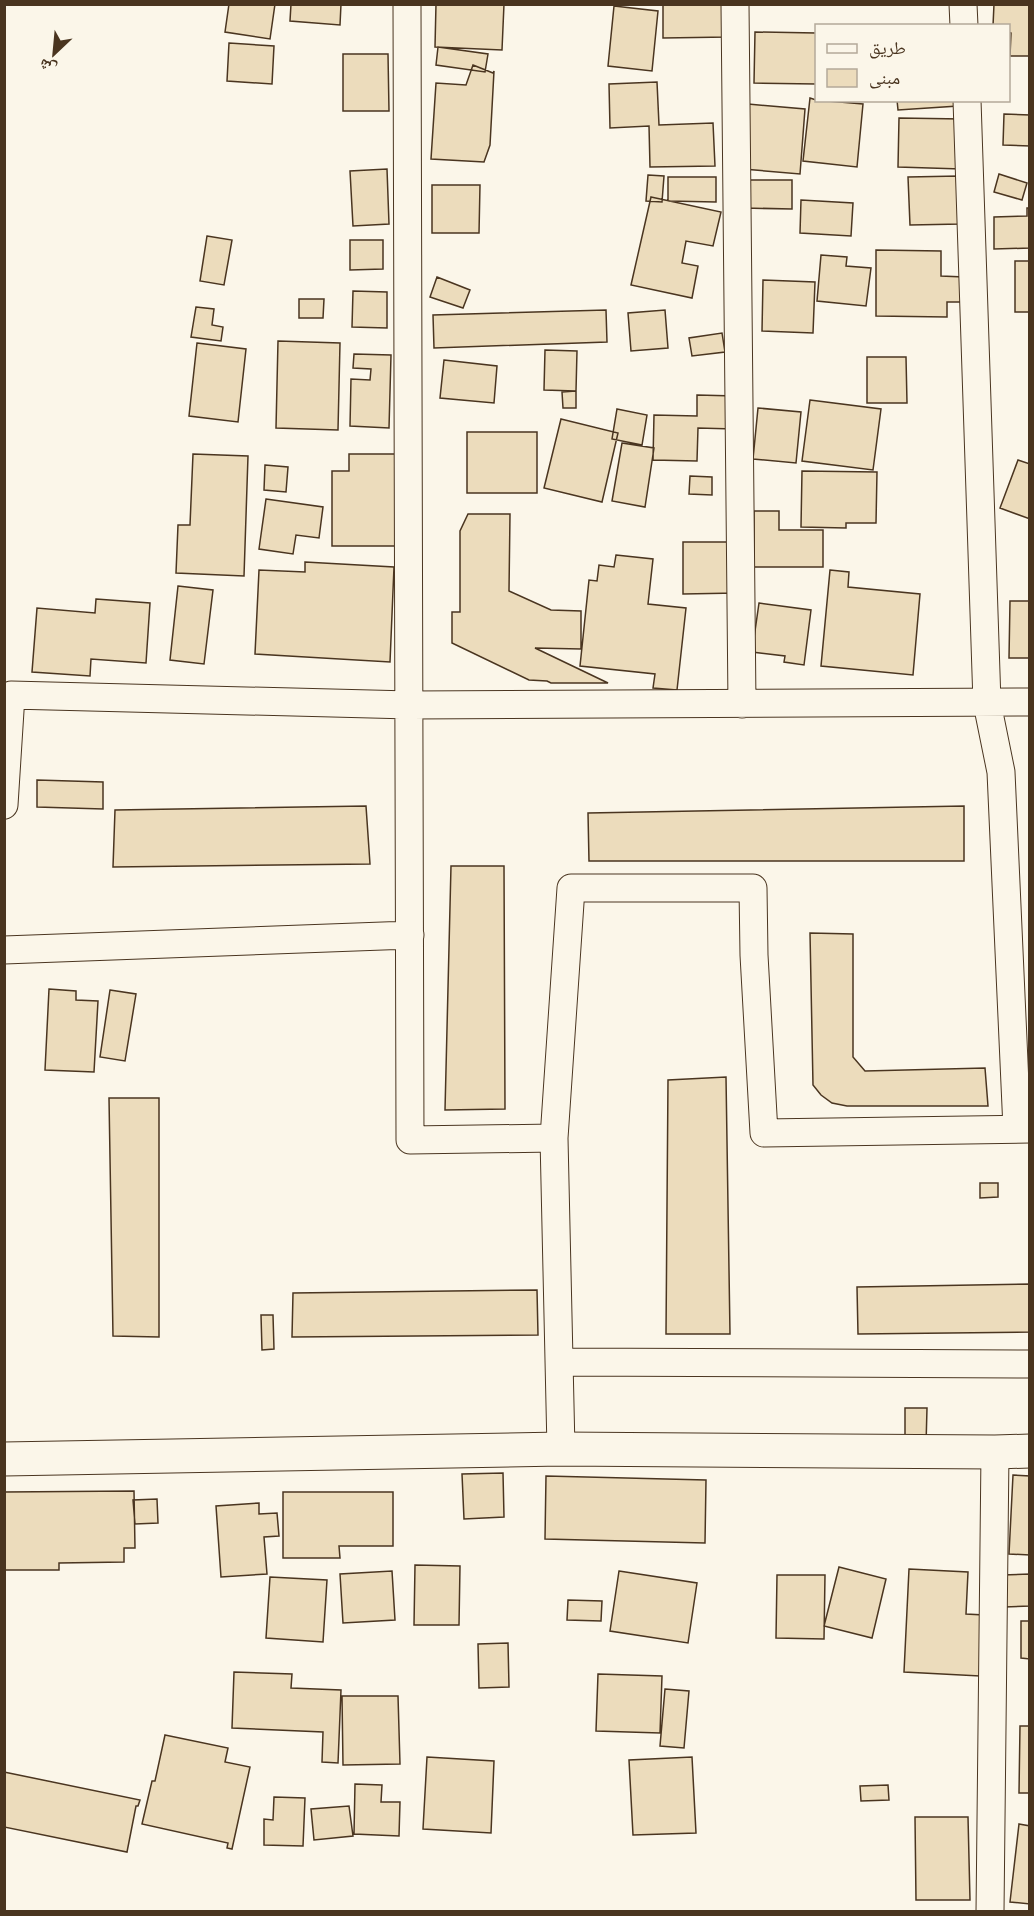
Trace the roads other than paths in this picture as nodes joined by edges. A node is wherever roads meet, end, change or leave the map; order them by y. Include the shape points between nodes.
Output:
1 (407, 4) edge
2 (735, 4) edge
3 (963, 4) edge
4 (964, 24) edge
5 (967, 102) edge
6 (987, 702) junction
7 (1029, 702) edge
8 (742, 704) junction
9 (410, 705) junction
10 (4, 805) edge
11 (410, 935) junction
12 (4, 950) edge
13 (1023, 1129) edge
14 (554, 1138) junction
15 (559, 1362) junction
16 (1029, 1364) edge
17 (561, 1449) junction
18 (1029, 1450) edge
19 (995, 1452) junction
20 (4, 1459) edge
21 (990, 1911) edge

1 - 9 street
2 - 8 street
3 - 4 street
5 - 6 street
6 - 7 street
6 - 8 street
6 - 13 street via 1001,772
8 - 9 street
9 - 10 street via 11,696
9 - 11 street
11 - 12 street
11 - 14 street via 410,1140
13 - 14 street via 764,1133 753,888 571,888
14 - 15 street
15 - 16 street
15 - 17 street
17 - 19 main road
17 - 20 main road
18 - 19 main road
19 - 21 street

